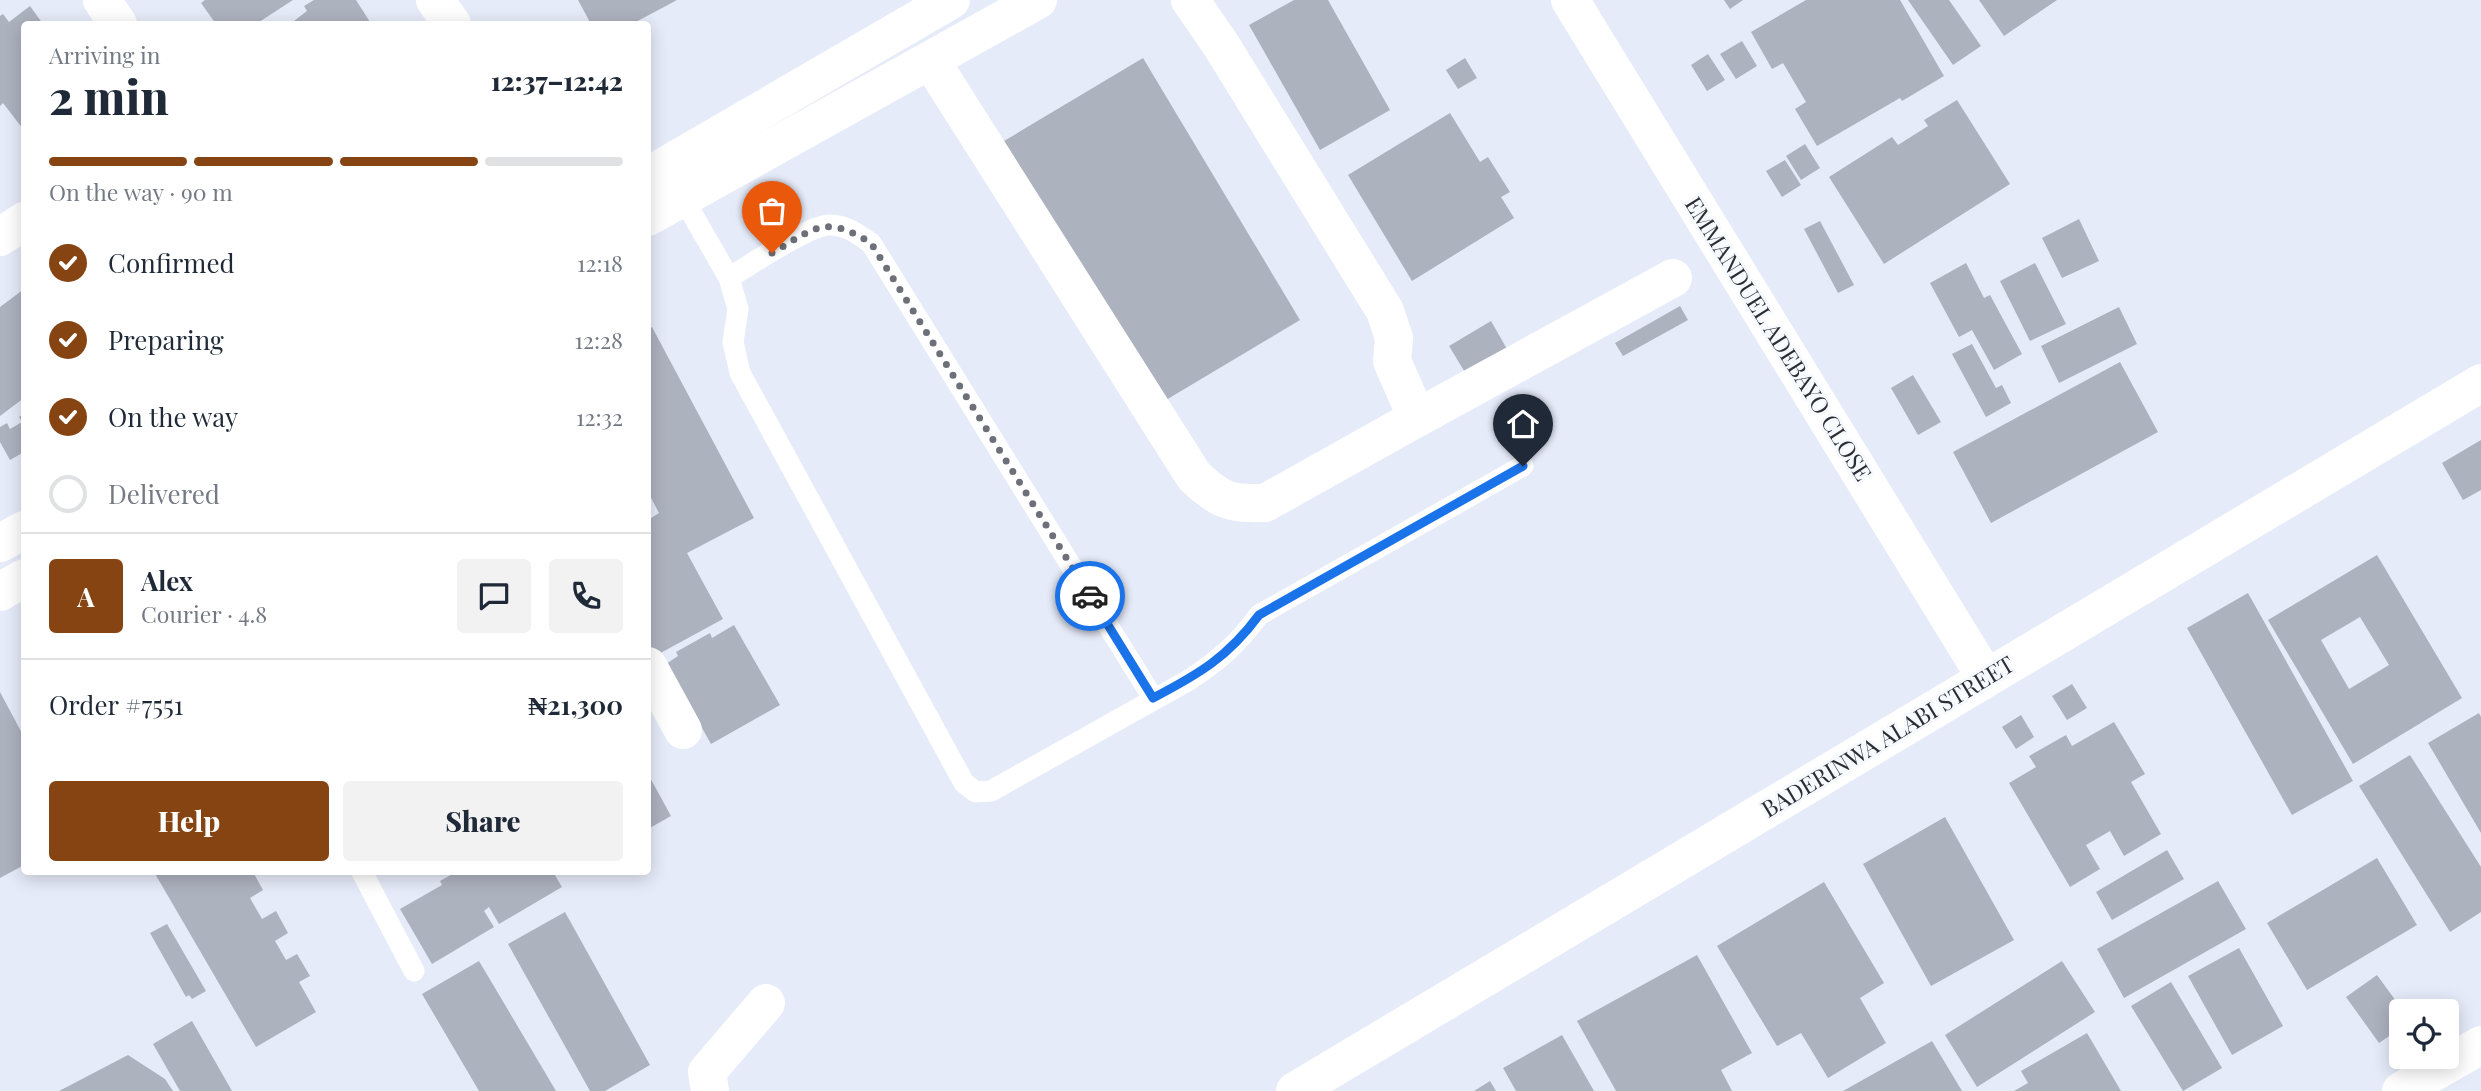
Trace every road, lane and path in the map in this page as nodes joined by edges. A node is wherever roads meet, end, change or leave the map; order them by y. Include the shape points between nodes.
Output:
1 (102, 0) edge
2 (435, 0) edge
3 (951, 0) edge
4 (1038, 0) edge
5 (1190, 0) edge
6 (1570, 0) edge
7 (116, 21) edge
8 (450, 21) edge
9 (931, 61) junction
10 (651, 174) edge
11 (683, 198) junction
12 (651, 215) edge
13 (21, 223) edge
14 (0, 237) edge
15 (729, 278) junction
16 (1673, 278) dead end
17 (2481, 383) edge
18 (1417, 418) junction
19 (1523, 466) dead end
20 (21, 532) edge
21 (0, 543) edge
22 (21, 580) edge
23 (0, 592) edge
24 (651, 671) edge
25 (1986, 678) junction
26 (1153, 698) junction
27 (683, 730) dead end
28 (364, 875) edge
29 (414, 971) dead end
30 (766, 1003) dead end
31 (2481, 1045) edge
32 (710, 1091) edge
33 (1295, 1091) edge
34 (2401, 1091) edge

1 - 7 street
2 - 8 street
3 - 10 street
4 - 9 street
5 - 18 street via 1385,311 1394,338 1392,361
6 - 25 street, EMMANDUEL ADEBAYO CLOSE
9 - 11 street
9 - 18 street via 1150,412 1194,477 1215,496 1238,504 1265,503
11 - 12 street
11 - 15 lane
13 - 14 street
15 - 26 lane via 814,228 831,225 871,243
15 - 26 lane via 738,309 733,342 740,373 964,783 976,792 991,791
16 - 18 street
17 - 25 street, BADERINWA ALABI STREET
19 - 26 lane via 1259,615 1218,661
20 - 21 street
22 - 23 street
24 - 27 street
25 - 33 street, BADERINWA ALABI STREET
28 - 29 lane
30 - 32 street via 707,1072
31 - 34 street

